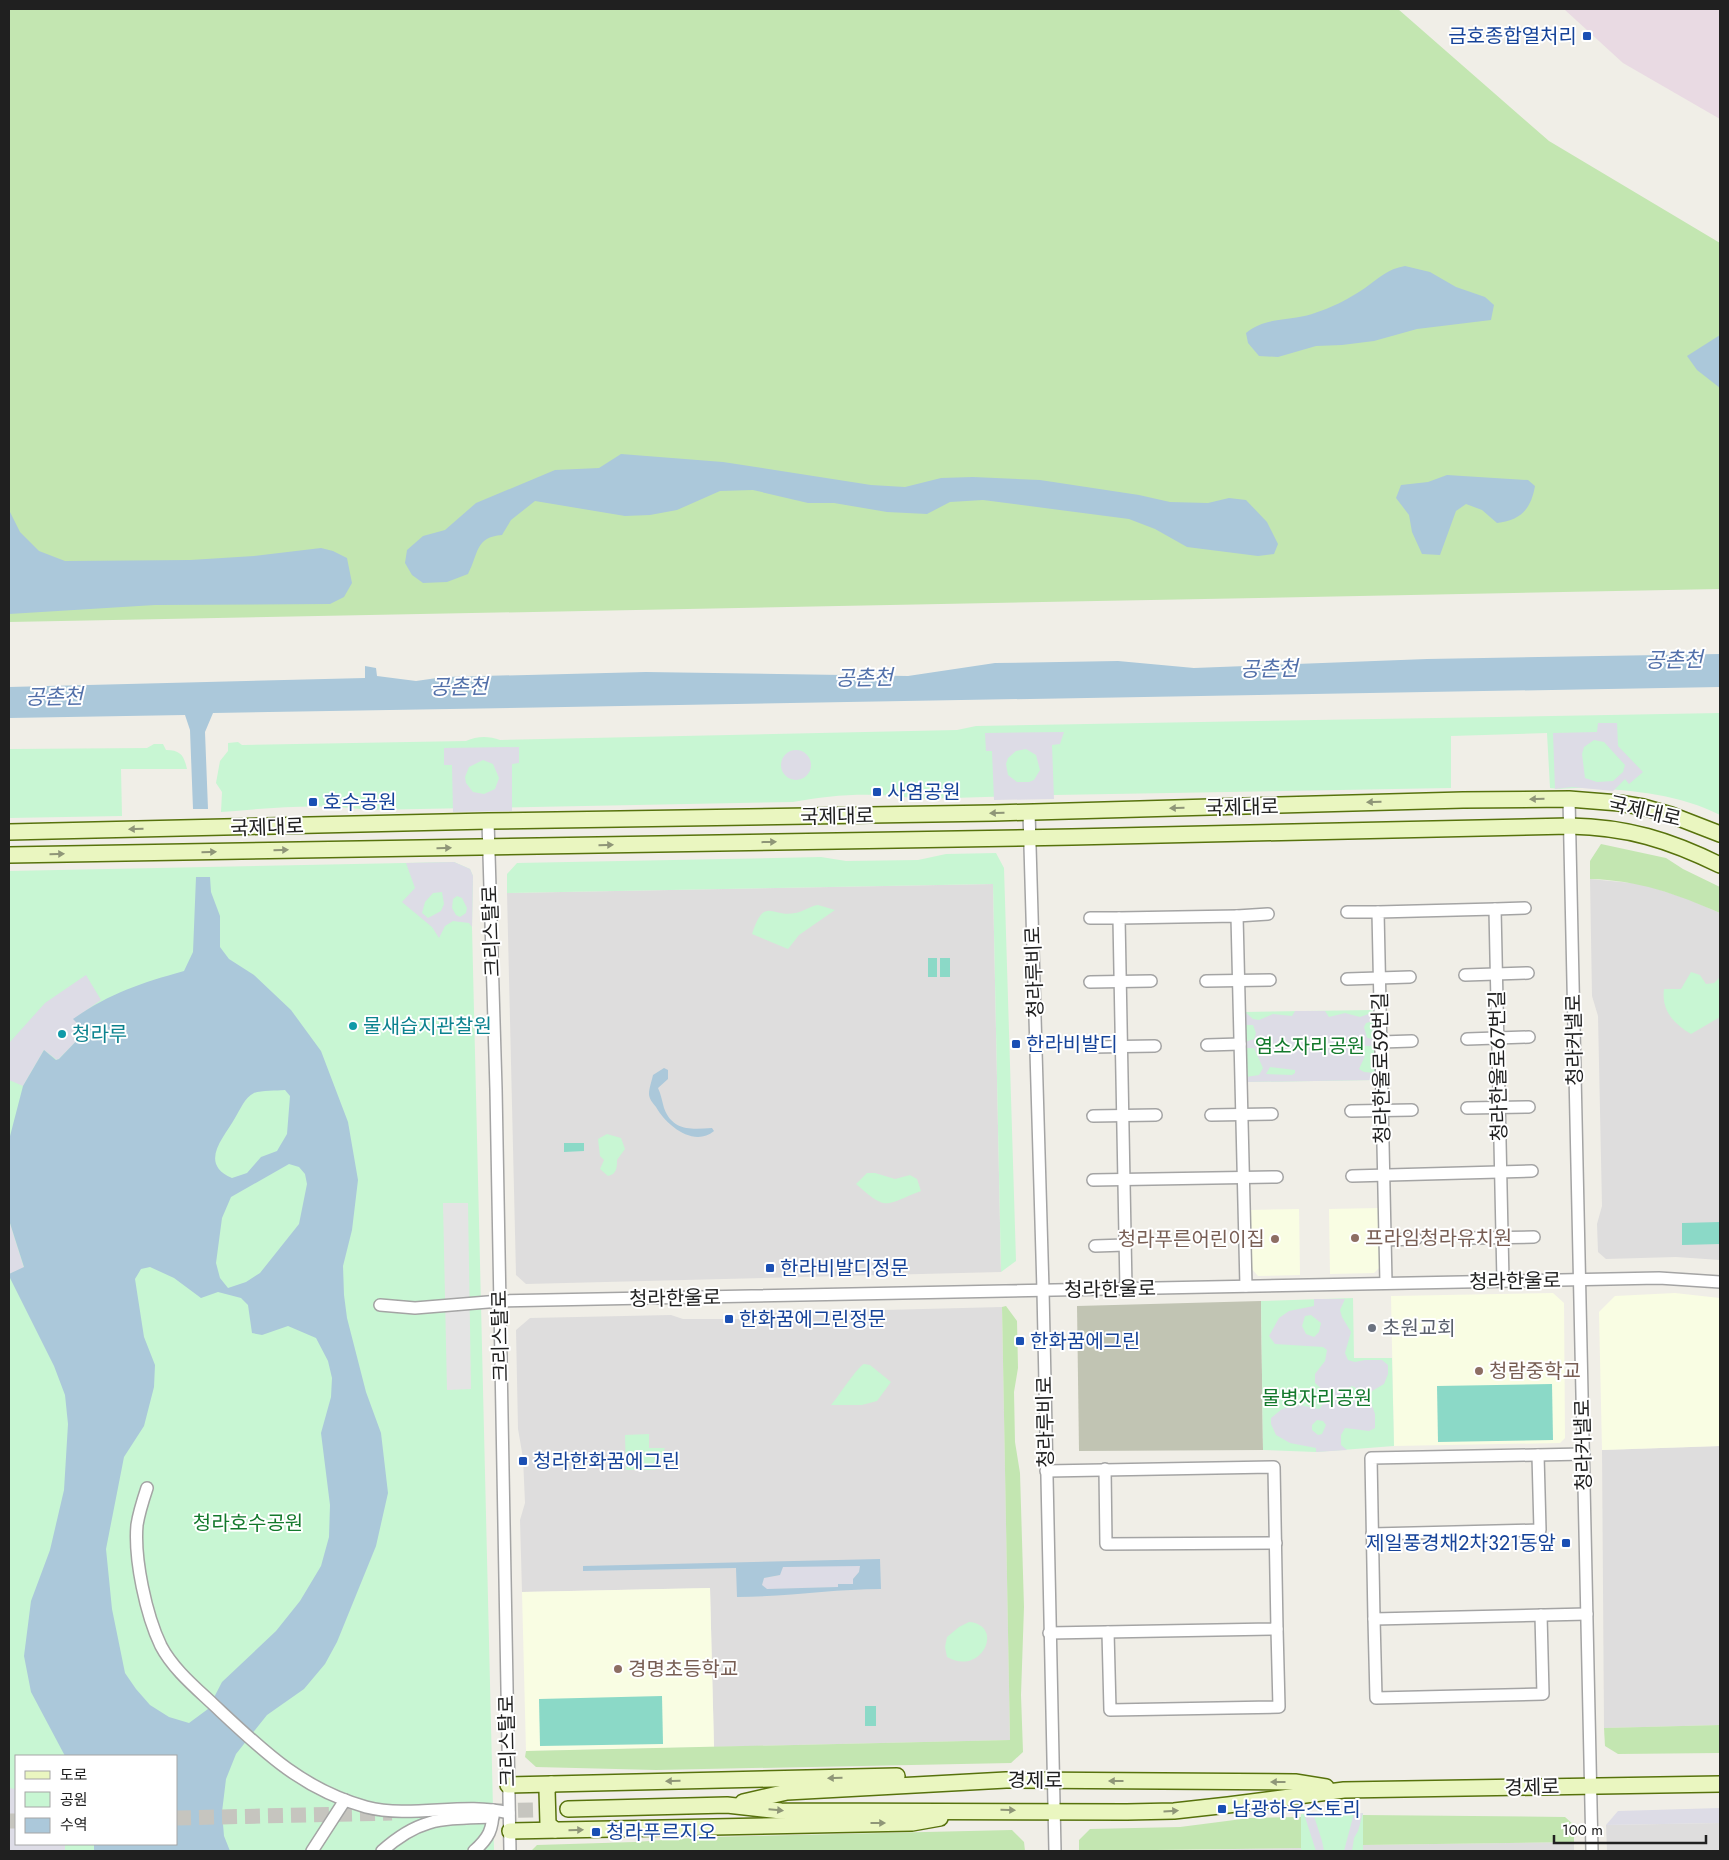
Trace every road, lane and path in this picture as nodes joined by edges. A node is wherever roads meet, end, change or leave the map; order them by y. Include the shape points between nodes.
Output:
1 (1569, 799) junction
2 (1029, 812) junction
3 (488, 821) junction
4 (1570, 826) junction
5 (9, 832) edge
6 (1720, 834) edge
7 (1030, 837) junction
8 (489, 847) junction
9 (9, 855) edge
10 (1720, 865) edge
11 (1526, 908) dead end
12 (1495, 909) junction
13 (1347, 912) dead end
14 (1378, 912) junction
15 (1268, 914) dead end
16 (1237, 916) junction
17 (1090, 918) dead end
18 (1120, 918) junction
19 (1528, 973) dead end
20 (1496, 974) junction
21 (1465, 975) dead end
22 (1410, 977) dead end
23 (1379, 978) junction
24 (1347, 979) dead end
25 (1270, 980) dead end
26 (1151, 981) dead end
27 (1206, 981) dead end
28 (1239, 981) junction
29 (1090, 982) dead end
30 (1121, 982) junction
31 (1529, 1037) dead end
32 (1498, 1038) junction
33 (1467, 1039) dead end
34 (1412, 1041) dead end
35 (1381, 1042) junction
36 (1240, 1044) junction
37 (1207, 1045) dead end
38 (1122, 1046) junction
39 (1154, 1046) dead end
40 (1091, 1047) dead end
41 (1499, 1107) junction
42 (1529, 1107) dead end
43 (1468, 1108) dead end
44 (1412, 1110) dead end
45 (1351, 1111) dead end
46 (1382, 1111) junction
47 (1242, 1114) junction
48 (1272, 1114) dead end
49 (1156, 1115) dead end
50 (1211, 1115) dead end
51 (1093, 1116) dead end
52 (1123, 1116) junction
53 (1532, 1171) dead end
54 (1501, 1172) junction
55 (1384, 1175) junction
56 (1352, 1176) dead end
57 (1243, 1177) junction
58 (1277, 1177) dead end
59 (1093, 1180) dead end
60 (1124, 1180) junction
61 (1502, 1237) junction
62 (1534, 1237) dead end
63 (1471, 1238) dead end
64 (1416, 1239) dead end
65 (1385, 1240) junction
66 (1126, 1245) junction
67 (1095, 1246) dead end
68 (1578, 1280) junction
69 (1503, 1281) junction
70 (1720, 1282) edge
71 (1386, 1283) junction
72 (1246, 1286) junction
73 (1126, 1289) junction
74 (1042, 1290) junction
75 (500, 1301) junction
76 (380, 1304) dead end
77 (1584, 1454) junction
78 (1538, 1455) junction
79 (1105, 1469) junction
80 (1046, 1471) junction
81 (147, 1488) dead end
82 (1372, 1534) junction
83 (1276, 1543) junction
84 (1587, 1614) junction
85 (1541, 1615) junction
86 (1374, 1619) junction
87 (1277, 1629) junction
88 (1108, 1632) junction
89 (1049, 1633) junction
90 (1006, 1780) junction
91 (1052, 1780) junction
92 (508, 1784) junction
93 (552, 1784) junction
94 (1720, 1784) edge
95 (1591, 1786) junction
96 (1344, 1790) junction
97 (345, 1800) junction
98 (727, 1805) junction
99 (568, 1810) tunnel mouth
100 (981, 1810) junction
101 (1054, 1811) junction
102 (493, 1813) junction
103 (509, 1813) junction
104 (556, 1830) junction
105 (510, 1832) junction
106 (312, 1851) edge
107 (382, 1851) edge
108 (474, 1851) edge
109 (510, 1851) edge
110 (1054, 1851) edge
111 (1592, 1851) edge

1 -> 2 main road, 국제대로
1 - 4 street, 청라커낼로
1 - 6 main road, 국제대로 via 1643,807
2 -> 3 main road, 국제대로
2 - 7 street, 청라루비로
3 -> 5 main road, 국제대로
3 - 8 street, 크리스탈로
4 - 7 main road, 국제대로
4 - 10 main road, 국제대로 via 1611,828 1650,836 1686,848
4 - 68 street, 청라커낼로
8 -> 7 main road, 국제대로
7 - 74 street, 청라루비로
9 -> 8 main road, 국제대로
8 - 75 street, 크리스탈로
11 - 12 street
12 - 14 street
12 - 20 street, 청라한울로67번길
13 - 14 street
14 - 23 street, 청라한울로59번길
15 - 16 street
16 - 18 street
16 - 28 street
17 - 18 street
18 - 30 street
19 - 20 street
20 - 21 street
20 - 32 street, 청라한울로67번길
22 - 23 street
23 - 24 street
23 - 35 street, 청라한울로59번길
25 - 28 street
26 - 30 street
27 - 28 street
28 - 36 street
29 - 30 street
30 - 38 street
31 - 32 street
32 - 33 street
32 - 41 street, 청라한울로67번길
34 - 35 street
35 - 46 street, 청라한울로59번길
36 - 37 street
36 - 47 street
38 - 39 street
38 - 40 street
38 - 52 street
41 - 42 street
41 - 43 street
41 - 54 street, 청라한울로67번길
44 - 46 street
45 - 46 street
46 - 55 street, 청라한울로59번길
47 - 48 street
47 - 50 street
47 - 57 street
49 - 52 street
51 - 52 street
52 - 60 street
53 - 54 street
54 - 55 street
54 - 61 street, 청라한울로67번길
55 - 56 street
55 - 65 street, 청라한울로59번길
57 - 58 street
57 - 60 street
57 - 72 street
59 - 60 street
60 - 66 street
61 - 62 street
61 - 63 street
61 - 69 street, 청라한울로67번길
64 - 65 street
65 - 71 street, 청라한울로59번길
66 - 67 street
66 - 73 street
68 - 69 street, 청라한울로
68 - 70 street, 청라한울로 via 1659,1278
68 - 77 street, 청라커낼로
69 - 71 street, 청라한울로
71 - 72 street, 청라한울로
72 - 73 street, 청라한울로
73 - 74 street, 청라한울로
74 - 75 street, 청라한울로
74 - 80 street, 청라루비로
75 - 76 street, 청라한울로 via 415,1308
75 - 92 street, 크리스탈로
77 - 78 street
77 - 84 street, 청라커낼로
78 - 82 street via 1371,1458
78 - 82 street via 1540,1530
79 - 80 street
79 - 83 street via 1106,1544
79 - 83 street via 1274,1467
80 - 89 street, 청라루비로
81 - 97 street via 137,1525 138,1551 151,1619 161,1646 204,1696 274,1761 315,1787
82 - 86 street
83 - 87 street
84 - 85 street
84 - 95 street, 청라커낼로
85 - 86 street
85 - 86 street via 1543,1694 1376,1698
87 - 88 street
87 - 88 street via 1279,1707 1120,1710 1110,1710
88 - 89 street
89 - 91 street, 청라루비로
90 - 91 main road, 경제로
90 -> 93 main road via 956,1775
90 - 98 main road, 경제로 via 787,1792
96 -> 91 main road, 경제로 via 1295,1782
91 - 101 street, 청라루비로
92 - 93 main road
92 - 103 street, 크리스탈로
93 - 104 main road via 547,1790 548,1824
94 - 95 main road, 경제로
95 - 96 main road, 경제로
95 - 111 street, 청라커낼로
101 -> 96 main road, 경제로 via 1174,1811
97 - 102 street via 369,1808
97 - 106 street
98 - 99 main road, 경제로
98 -> 100 main road, 경제로 via 781,1810
100 -> 101 main road, 경제로
104 -> 100 main road via 912,1823
101 - 110 street, 청라루비로
102 - 103 street
102 - 107 street via 431,1821 401,1836
102 - 108 street via 493,1826 487,1839
103 - 105 street, 크리스탈로
104 - 105 main road
105 - 109 street, 크리스탈로

